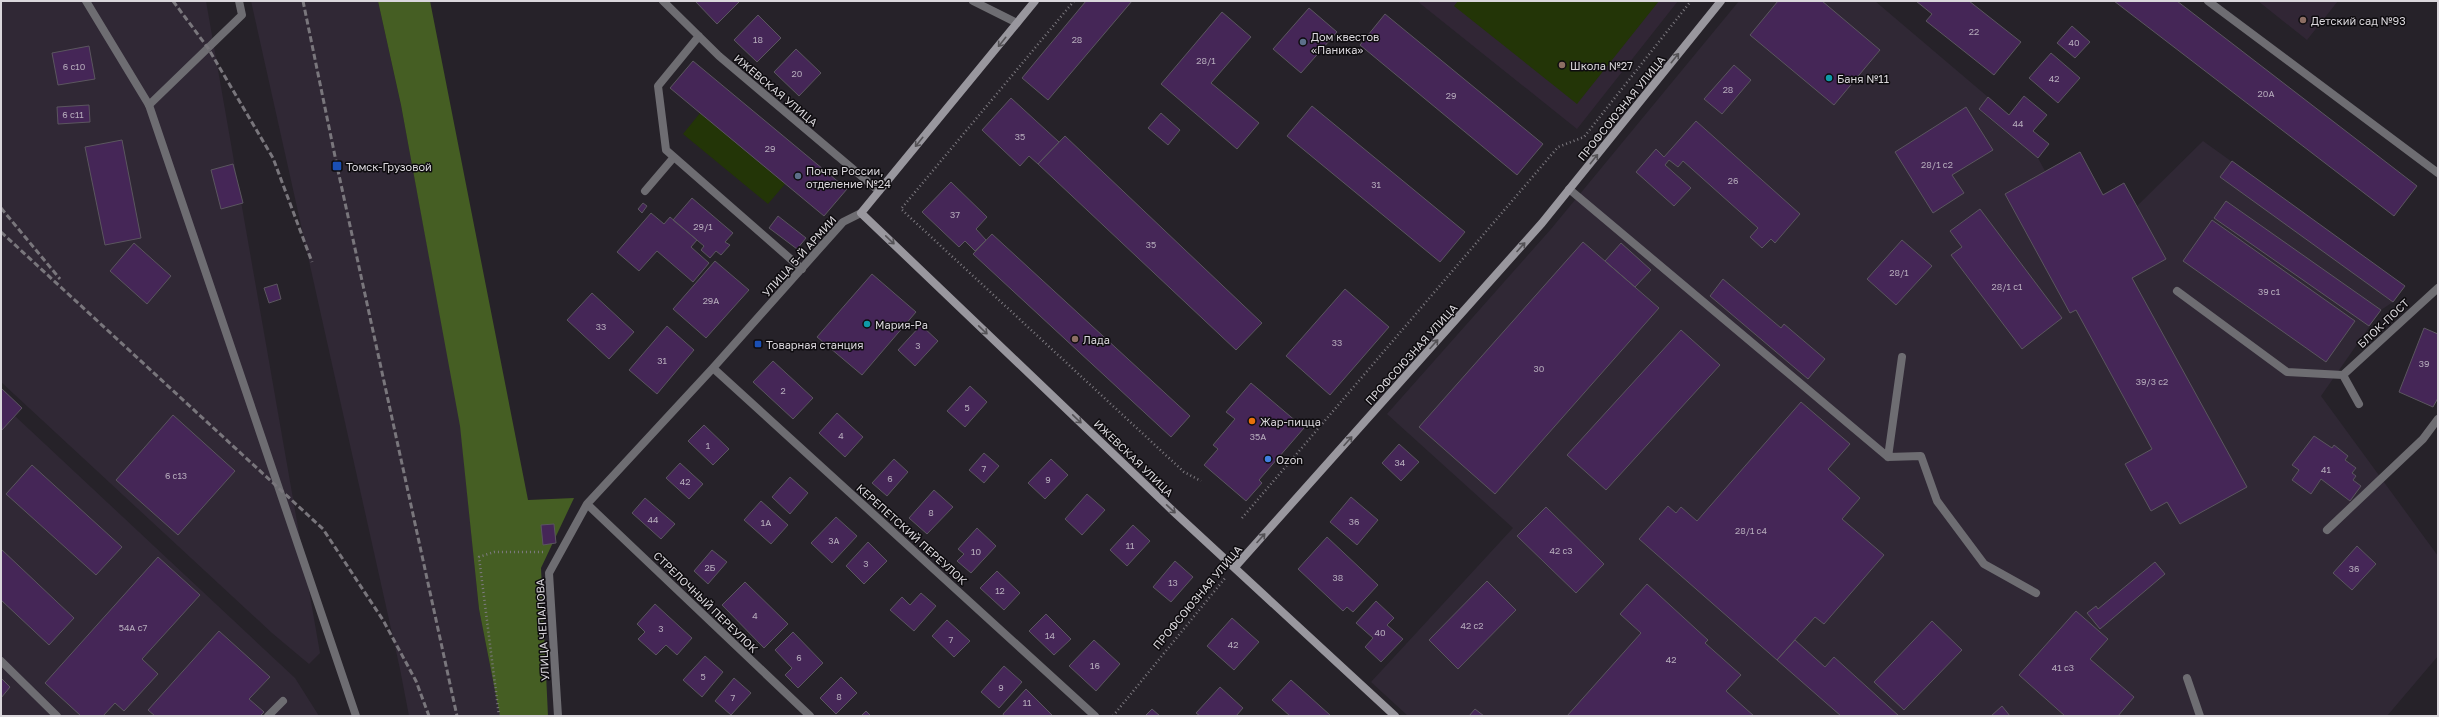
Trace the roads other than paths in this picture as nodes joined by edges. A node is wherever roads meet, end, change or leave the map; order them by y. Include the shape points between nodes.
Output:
1 (86, 1) edge
2 (239, 1) edge
3 (663, 1) edge
4 (973, 1) edge
5 (1035, 1) edge
6 (1721, 1) edge
7 (2208, 1) edge
8 (1018, 23) junction
9 (699, 36) junction
10 (149, 105) junction
11 (674, 157) junction
12 (2438, 174) edge
13 (1569, 189) junction
14 (646, 191) dead end
15 (879, 191) junction
16 (861, 213) junction
17 (802, 269) junction
18 (2438, 288) edge
19 (2177, 291) dead end
20 (1902, 357) dead end
21 (713, 368) junction
22 (2343, 375) junction
23 (2359, 404) dead end
24 (2438, 419) edge
25 (1888, 457) junction
26 (587, 504) junction
27 (2327, 530) dead end
28 (1235, 567) junction
29 (2036, 593) dead end
30 (1, 661) edge
31 (2187, 678) dead end
32 (283, 701) dead end
33 (57, 716) edge
34 (268, 716) edge
35 (356, 716) edge
36 (558, 716) edge
37 (810, 716) edge
38 (1095, 716) edge
39 (1394, 716) edge
40 (2200, 716) edge

1 - 10 street
2 - 10 street via 242,15
3 - 9 street, ИЖЕВСКАЯ УЛИЦА
4 - 8 street
5 - 8 main road, УЛИЦА 5-Й АРМИИ
13 -> 6 main road, ПРОФСОЮЗНАЯ УЛИЦА
7 - 12 street
8 -> 15 main road, УЛИЦА 5-Й АРМИИ
9 - 11 street via 658,86 666,150
9 - 15 street, ИЖЕВСКАЯ УЛИЦА via 719,56
10 - 35 street
11 - 14 street
11 - 17 street
13 - 25 street
28 -> 13 main road, ПРОФСОЮЗНАЯ УЛИЦА via 1542,223
15 - 16 main road, УЛИЦА 5-Й АРМИИ
16 - 17 street, УЛИЦА 5-Й АРМИИ via 844,222
16 -> 28 main road, ИЖЕВСКАЯ УЛИЦА
17 - 21 street, УЛИЦА 5-Й АРМИИ
18 - 22 street, БЛОК-ПОСТ
19 - 22 street via 2287,372
20 - 25 street
21 - 26 street, УЛИЦА 5-Й АРМИИ
21 - 38 street, КЕРЕПЕТСКИЙ ПЕРЕУЛОК
22 - 23 street
24 - 27 street via 2423,439
25 - 29 street via 1921,456 1937,501 1984,564
26 - 36 street, УЛИЦА ЧЕПАЛОВА via 549,573
26 - 37 street, СТРЕЛОЧНЫЙ ПЕРЕУЛОК
28 - 39 main road, ИЖЕВСКАЯ УЛИЦА
30 - 33 street
31 - 40 street
32 - 34 street

